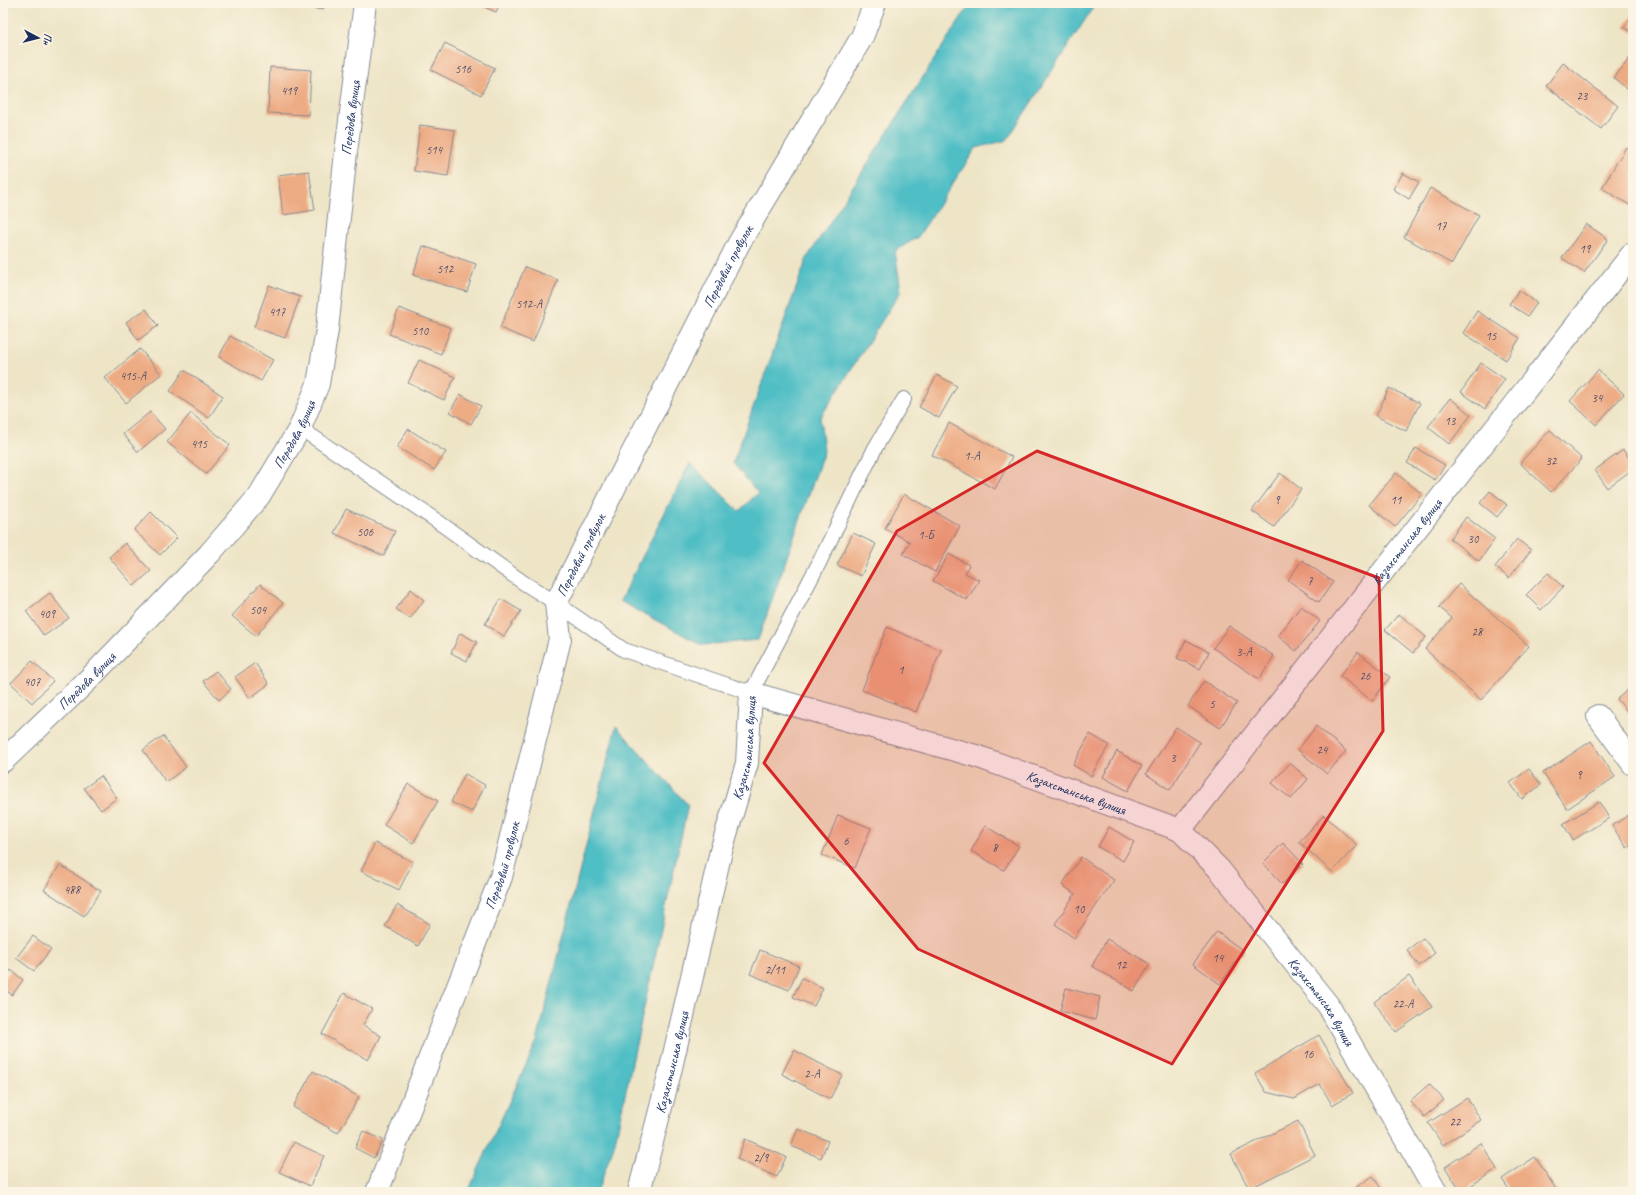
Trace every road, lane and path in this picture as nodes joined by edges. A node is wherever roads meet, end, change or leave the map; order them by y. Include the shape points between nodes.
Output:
1 (365, 3) edge
2 (876, 3) edge
3 (1633, 253) edge
4 (904, 399) dead end
5 (300, 428) junction
6 (556, 603) junction
7 (751, 693) junction
8 (1598, 716) dead end
9 (3, 761) edge
10 (1633, 764) edge
11 (1180, 830) junction
12 (377, 1192) edge
13 (639, 1192) edge
14 (1436, 1192) edge

1 - 5 street, Передова вулиця via 327,330 318,384
2 - 6 street, Передовий провулок via 862,36 739,243
3 - 11 street, Казахстанська вулиця
4 - 7 lane via 875,448
5 - 6 lane
5 - 9 street, Передова вулиця via 259,496 210,553 89,679
6 - 7 lane via 624,650
6 - 12 street, Передовий провулок via 560,639 501,877
7 - 11 street, Казахстанська вулиця via 976,756
7 - 13 street, Казахстанська вулиця via 747,763 721,851 670,1072
8 - 10 street
11 - 14 street, Казахстанська вулиця via 1219,870 1328,1005

